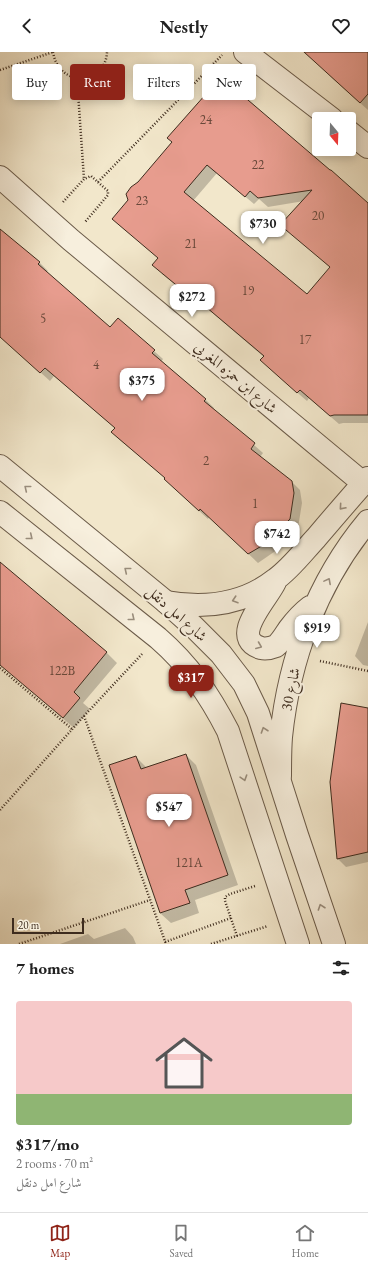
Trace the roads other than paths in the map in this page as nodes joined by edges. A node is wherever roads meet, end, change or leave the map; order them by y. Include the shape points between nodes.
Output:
1 (245, 52) edge
2 (323, 112) edge
3 (356, 138) edge
4 (368, 147) edge
5 (0, 177) edge
6 (0, 466) edge
7 (366, 481) edge
8 (0, 512) edge
9 (368, 521) edge
10 (276, 579) junction
11 (166, 602) junction
12 (316, 604) junction
13 (280, 780) junction
14 (298, 944) edge
15 (334, 944) edge

1 - 2 street
3 - 4 street
5 - 7 street, شارع ابن حمزه المغربي via 71,240
11 -> 6 street, شارع امل دنقل
7 -> 10 street via 292,565
8 -> 14 street, شارع امل دنقل via 157,638 196,678 222,720 236,755
12 -> 9 street, شارع 30 via 343,554
10 -> 11 street via 247,596 215,605
10 -> 12 street via 250,621 248,635 256,646 263,649 277,645 297,619
13 -> 11 street, شارع امل دنقل via 258,713 244,684 221,654
12 - 13 street, شارع 30 via 297,656 286,703 281,738
15 -> 13 street, شارع امل دنقل

